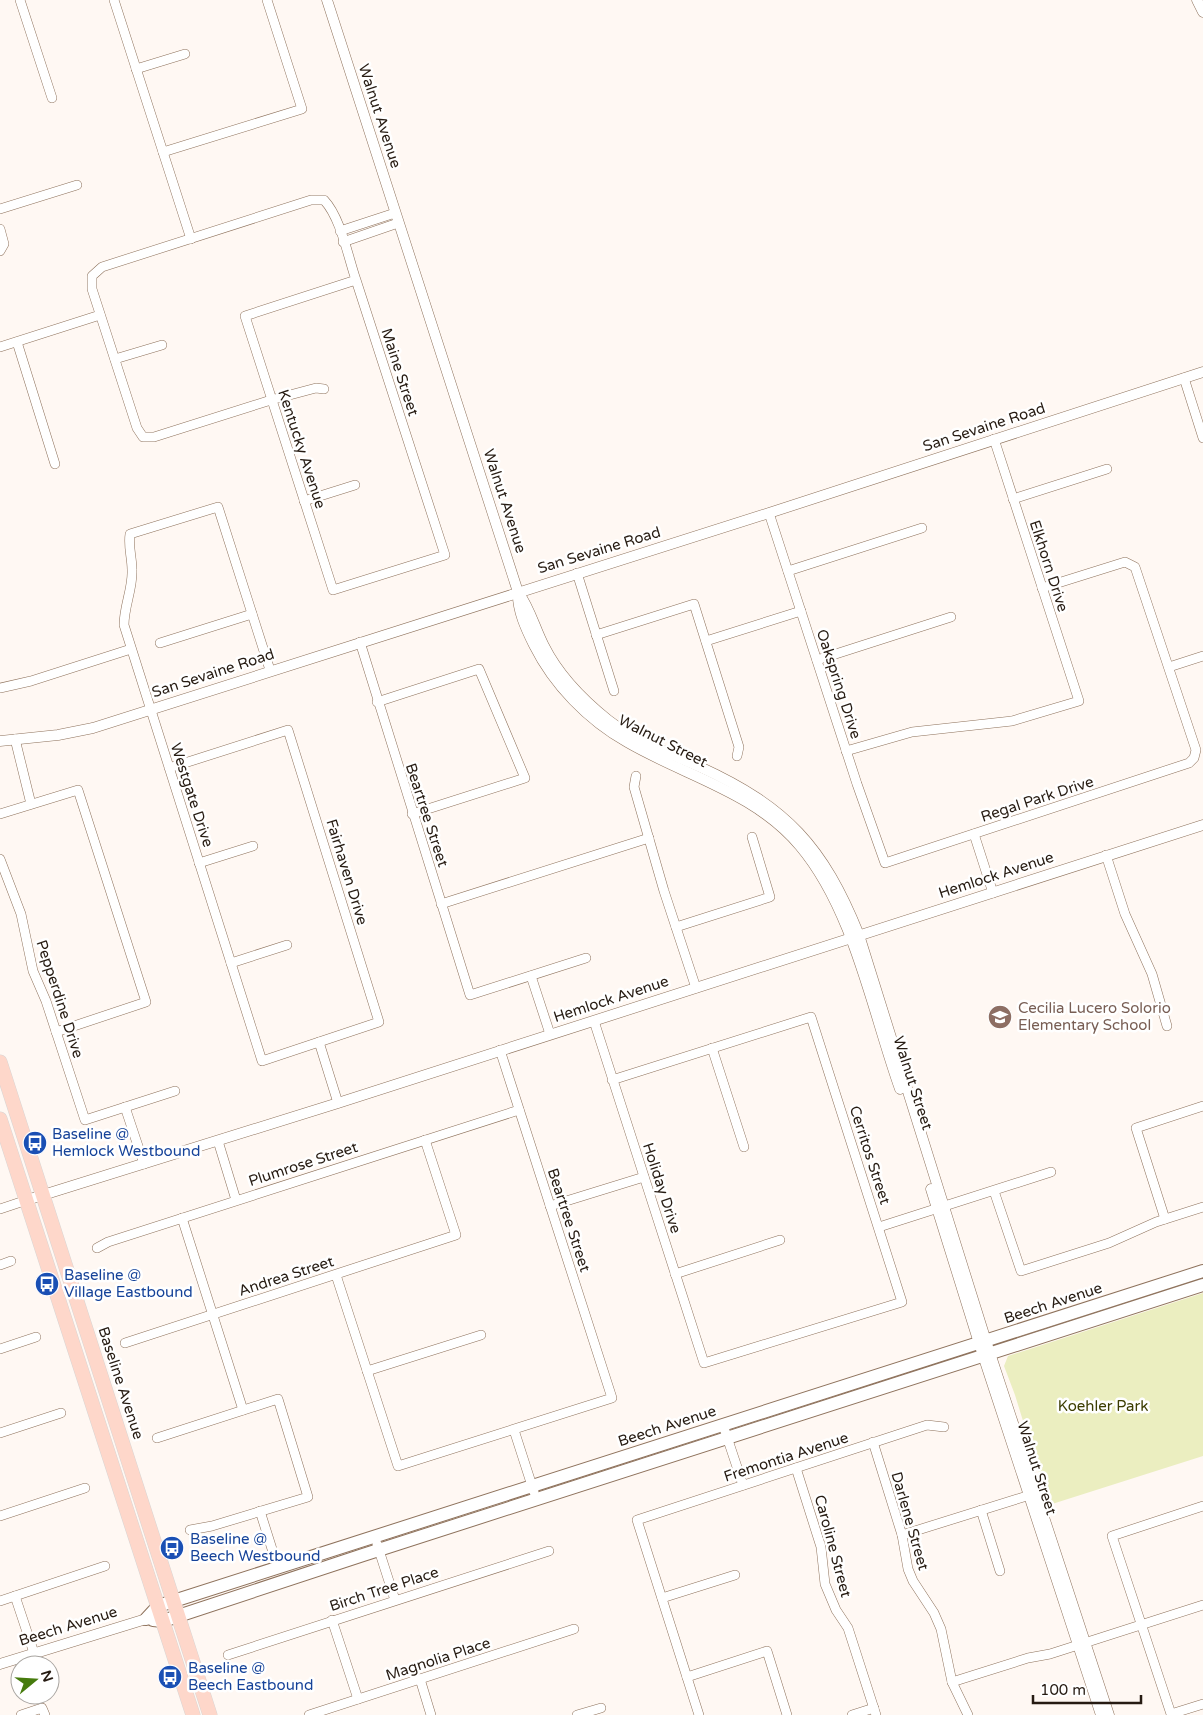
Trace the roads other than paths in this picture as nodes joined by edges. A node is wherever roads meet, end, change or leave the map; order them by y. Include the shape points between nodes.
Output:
1 (20, 0) edge
2 (114, 0) edge
3 (267, 0) edge
4 (326, 0) edge
5 (1197, 0) edge
6 (1203, 12) edge
7 (185, 54) dead end
8 (136, 69) junction
9 (52, 98) dead end
10 (163, 152) junction
11 (77, 185) dead end
12 (0, 209) edge
13 (395, 213) junction
14 (398, 223) junction
15 (0, 229) edge
16 (340, 231) junction
17 (191, 239) junction
18 (343, 242) junction
19 (2, 249) edge
20 (356, 280) junction
21 (100, 315) junction
22 (17, 342) junction
23 (162, 345) dead end
24 (0, 347) edge
25 (115, 359) junction
26 (1203, 372) edge
27 (1184, 378) junction
28 (324, 389) dead end
29 (271, 400) junction
30 (1203, 438) edge
31 (994, 439) junction
32 (56, 464) dead end
33 (1107, 469) dead end
34 (355, 485) dead end
35 (1013, 499) junction
36 (304, 501) junction
37 (770, 513) junction
38 (922, 528) dead end
39 (788, 571) junction
40 (577, 573) junction
41 (1042, 588) junction
42 (334, 590) joint
43 (518, 592) junction
44 (801, 611) junction
45 (252, 614) junction
46 (951, 617) dead end
47 (596, 634) junction
48 (706, 641) junction
49 (360, 642) junction
50 (160, 643) dead end
51 (131, 649) junction
52 (1203, 656) edge
53 (817, 660) junction
54 (1170, 667) junction
55 (270, 670) junction
56 (0, 688) edge
57 (614, 691) dead end
58 (377, 702) junction
59 (151, 709) junction
60 (15, 739) junction
61 (0, 741) edge
62 (846, 751) junction
63 (737, 756) dead end
64 (169, 768) junction
65 (636, 776) dead end
66 (31, 804) junction
67 (0, 814) edge
68 (412, 814) junction
69 (1203, 825) edge
70 (974, 834) junction
71 (752, 837) dead end
72 (649, 838) junction
73 (253, 846) dead end
74 (1106, 855) junction
75 (0, 859) edge
76 (199, 863) junction
77 (885, 864) joint
78 (993, 893) junction
79 (441, 904) junction
80 (676, 927) junction
81 (854, 937) junction
82 (287, 945) dead end
83 (586, 958) dead end
84 (231, 963) junction
85 (531, 976) junction
86 (696, 988) junction
87 (594, 1020) junction
88 (1166, 1026) dead end
89 (56, 1032) junction
90 (550, 1034) junction
91 (319, 1042) junction
92 (712, 1048) junction
93 (500, 1050) junction
94 (0, 1062) edge
95 (612, 1080) junction
96 (175, 1091) dead end
97 (338, 1103) junction
98 (1203, 1106) edge
99 (125, 1107) junction
100 (519, 1110) junction
101 (0, 1119) edge
102 (425, 1140) junction
103 (218, 1141) junction
104 (744, 1148) dead end
105 (144, 1164) junction
106 (1051, 1172) dead end
107 (644, 1177) junction
108 (994, 1190) junction
109 (43, 1195) junction
110 (27, 1200) junction
111 (236, 1200) junction
112 (550, 1206) junction
113 (1203, 1207) edge
114 (941, 1208) junction
115 (0, 1209) edge
116 (182, 1218) junction
117 (1166, 1219) junction
118 (879, 1227) junction
119 (780, 1240) dead end
120 (97, 1248) dead end
121 (11, 1261) dead end
122 (0, 1264) edge
123 (1203, 1271) edge
124 (336, 1274) junction
125 (675, 1274) junction
126 (1203, 1285) edge
127 (212, 1315) junction
128 (481, 1335) dead end
129 (36, 1337) dead end
130 (125, 1343) dead end
131 (984, 1348) junction
132 (0, 1349) edge
133 (704, 1363) joint
134 (368, 1371) junction
135 (243, 1410) junction
136 (61, 1413) dead end
137 (723, 1425) junction
138 (944, 1427) dead end
139 (514, 1430) junction
140 (0, 1433) edge
141 (727, 1437) junction
142 (158, 1438) dead end
143 (873, 1442) junction
144 (796, 1468) junction
145 (743, 1485) junction
146 (85, 1488) dead end
147 (534, 1493) junction
148 (1030, 1495) junction
149 (1203, 1506) edge
150 (981, 1510) junction
151 (260, 1511) junction
152 (0, 1516) edge
153 (190, 1530) dead end
154 (902, 1535) junction
155 (375, 1537) junction
156 (379, 1550) junction
157 (549, 1551) dead end
158 (106, 1566) dead end
159 (278, 1568) junction
160 (1000, 1570) dead end
161 (735, 1575) dead end
162 (15, 1596) junction
163 (662, 1598) junction
164 (395, 1600) junction
165 (0, 1601) edge
166 (174, 1602) junction
167 (1203, 1605) edge
168 (158, 1606) junction
169 (178, 1615) junction
170 (146, 1619) junction
171 (332, 1620) junction
172 (163, 1621) junction
173 (1141, 1625) junction
174 (574, 1629) dead end
175 (1082, 1644) junction
176 (34, 1653) junction
177 (228, 1655) dead end
178 (0, 1664) edge
179 (687, 1677) junction
180 (420, 1679) junction
181 (952, 1682) junction
182 (358, 1699) junction
183 (1203, 1704) edge
184 (601, 1708) dead end
185 (44, 1711) edge
186 (875, 1712) edge
187 (1171, 1714) edge
188 (21, 1715) edge
189 (193, 1715) edge
190 (210, 1715) edge
191 (309, 1715) edge
192 (432, 1715) edge
193 (577, 1715) edge
194 (699, 1715) edge
195 (787, 1715) edge
196 (852, 1715) edge
197 (968, 1715) edge
198 (1101, 1715) edge
199 (1109, 1715) edge

1 - 9 street
2 - 8 street
3 - 10 street via 302,108
4 - 13 street, Walnut Avenue
5 - 6 street
7 - 8 street
8 - 10 street
10 - 17 street
11 - 12 street
13 - 14 street, Walnut Avenue
13 - 16 street
14 - 18 street
14 - 43 street, Walnut Avenue
15 - 19 street
16 - 17 street, Maine Street via 331,207 324,200 311,200
16 - 18 street, Maine Street
17 - 21 street via 102,267 92,276 92,289
18 - 20 street, Maine Street
20 - 29 street, Kentucky Avenue via 244,316
20 - 42 street, Maine Street via 445,555
21 - 22 street
21 - 25 street
22 - 24 street
22 - 32 street
23 - 25 street
25 - 29 street via 137,428 143,437 154,437
26 - 27 street, San Sevaine Road
27 - 30 street
27 - 31 street, San Sevaine Road
28 - 29 street via 316,388
29 - 36 street, Kentucky Avenue
31 - 35 street, Elkhorn Drive
31 - 37 street, San Sevaine Road
33 - 35 street
34 - 36 street
35 - 41 street, Elkhorn Drive
36 - 42 street, Kentucky Avenue
37 - 39 street, Oakspring Drive
37 - 40 street, San Sevaine Road
38 - 39 street
39 - 44 street, Oakspring Drive
40 - 43 street, San Sevaine Road
40 - 47 street
41 - 54 street via 1124,562 1131,564 1138,570
41 - 62 street, Elkhorn Drive via 1079,701 1012,721 912,732
43 - 49 street, San Sevaine Road
43 - 81 street, Walnut Avenue via 557,668 598,712 632,735 750,792 804,837 827,868 846,904
44 - 48 street
44 - 53 street, Oakspring Drive
45 - 50 street
45 - 51 street, Westgate Drive via 218,507 130,534 128,544 133,572 124,625
45 - 55 street
46 - 53 street
47 - 48 street via 694,604
47 - 57 street
48 - 63 street via 739,747
49 - 55 street, San Sevaine Road
49 - 58 street, Beartree Street
51 - 56 street
51 - 59 street, Westgate Drive
52 - 54 street
53 - 62 street, Oakspring Drive
54 - 70 street, Regal Park Drive via 1196,750 1189,763
55 - 59 street, San Sevaine Road
58 - 68 street, Beartree Street
58 - 68 street via 479,669 525,778
59 - 60 street, San Sevaine Road via 92,728
59 - 64 street, Westgate Drive
60 - 61 street, San Sevaine Road
60 - 66 street
62 - 77 street, Oakspring Drive
64 - 76 street, Westgate Drive
64 - 91 street, Fairhaven Drive via 288,730 379,1022
65 - 72 street via 634,787
66 - 67 street
66 - 89 street via 78,790 146,1002
68 - 79 street, Beartree Street
69 - 74 street, Hemlock Avenue
70 - 77 street, Regal Park Drive
70 - 78 street
71 - 80 street via 770,897
72 - 79 street
72 - 80 street
73 - 76 street
74 - 78 street, Hemlock Avenue
74 - 88 street via 1126,914 1152,974
75 - 89 street, Pepperdine Drive via 21,914 33,971
76 - 84 street, Westgate Drive
78 - 81 street, Hemlock Avenue
79 - 85 street, Beartree Street via 470,995
80 - 86 street
81 - 86 street, Hemlock Avenue
81 - 114 street, Walnut Street
82 - 84 street
83 - 85 street
84 - 91 street, Westgate Drive via 262,1061
85 - 90 street
86 - 87 street, Hemlock Avenue
87 - 90 street, Hemlock Avenue
87 - 95 street, Holiday Drive
89 - 99 street, Pepperdine Drive via 85,1120
90 - 93 street, Hemlock Avenue
91 - 97 street
92 - 95 street
92 - 104 street
92 - 118 street, Cerritos Street via 811,1017
93 - 97 street, Hemlock Avenue
93 - 100 street, Beartree Street
94 - 109 main road, Baseline Avenue
95 - 107 street, Holiday Drive
96 - 99 street
97 - 103 street, Hemlock Avenue
98 - 117 street via 1136,1128
99 - 105 street
100 - 102 street, Plumrose Street
100 - 112 street, Beartree Street
101 - 110 main road
102 - 111 street, Plumrose Street
102 - 124 street, Andrea Street via 456,1235
103 - 105 street, Hemlock Avenue
103 - 111 street
105 - 109 street, Hemlock Avenue
106 - 108 street
107 - 112 street
107 - 125 street, Holiday Drive
108 - 114 street
108 - 117 street via 1021,1271 1109,1243
109 - 110 street, Hemlock Avenue
109 - 166 main road, Baseline Avenue
110 - 115 street
110 - 168 main road
111 - 116 street, Plumrose Street
112 - 139 street, Beartree Street via 612,1398
113 - 117 street
114 - 118 street
114 - 131 street, Walnut Street
116 - 120 street, Plumrose Street
116 - 127 street
118 - 133 street, Cerritos Street via 902,1302
119 - 125 street
121 - 122 street
123 - 131 main road, Beech Avenue
124 - 127 street, Andrea Street
124 - 134 street
125 - 133 street, Holiday Drive
126 - 131 main road, Beech Avenue
127 - 130 street, Andrea Street
127 - 135 street
128 - 134 street
129 - 132 street
131 - 137 main road, Beech Avenue
131 - 141 main road, Beech Avenue
131 - 148 street, Walnut Street
131 - 175 street, Walnut Street
134 - 139 street via 398,1466
135 - 142 street
135 - 151 street via 278,1399 308,1497
136 - 140 street
137 - 141 street
137 - 147 main road, Beech Avenue
138 - 143 street, Fremontia Avenue via 926,1425
139 - 147 street
141 - 145 street
141 - 147 main road, Beech Avenue
143 - 144 street, Fremontia Avenue
143 - 154 street, Darlene Street
144 - 145 street, Fremontia Avenue
144 - 186 street, Caroline Street via 821,1547 825,1584 848,1628
145 - 163 street, Fremontia Avenue via 637,1520
146 - 152 street
147 - 155 main road, Beech Avenue
147 - 156 main road, Beech Avenue
148 - 150 street
148 - 175 street, Walnut Street
149 - 173 street via 1112,1536
150 - 154 street
150 - 160 street
151 - 153 street
151 - 159 street
154 - 181 street, Darlene Street via 904,1557 913,1581 934,1613 940,1629
155 - 156 street
155 - 159 main road, Beech Avenue
156 - 164 street
156 - 169 main road, Beech Avenue
157 - 164 street, Birch Tree Place
158 - 162 street
159 - 166 main road, Beech Avenue
161 - 163 street
162 - 165 street
162 - 176 street
163 - 179 street
164 - 171 street, Birch Tree Place
166 - 168 main road, Beech Avenue
166 - 169 main road, Baseline Avenue
167 - 173 street
168 - 170 main road
168 - 172 main road
169 - 172 main road, Beech Avenue
169 - 190 main road, Baseline Avenue
170 - 172 main road, Beech Avenue
170 - 176 street, Beech Avenue
171 - 177 street, Birch Tree Place
171 - 182 street
172 - 189 main road
173 - 175 street
173 - 187 street
174 - 180 street, Magnolia Place
175 - 181 street
175 - 198 street, Walnut Street
175 - 199 street, Walnut Street
176 - 178 street, Beech Avenue
179 - 194 street
179 - 195 street via 767,1651
180 - 182 street, Magnolia Place
180 - 192 street
181 - 197 street, Darlene Street
182 - 191 street, Magnolia Place
183 - 187 street
184 - 193 street
185 - 188 street
186 - 196 street

